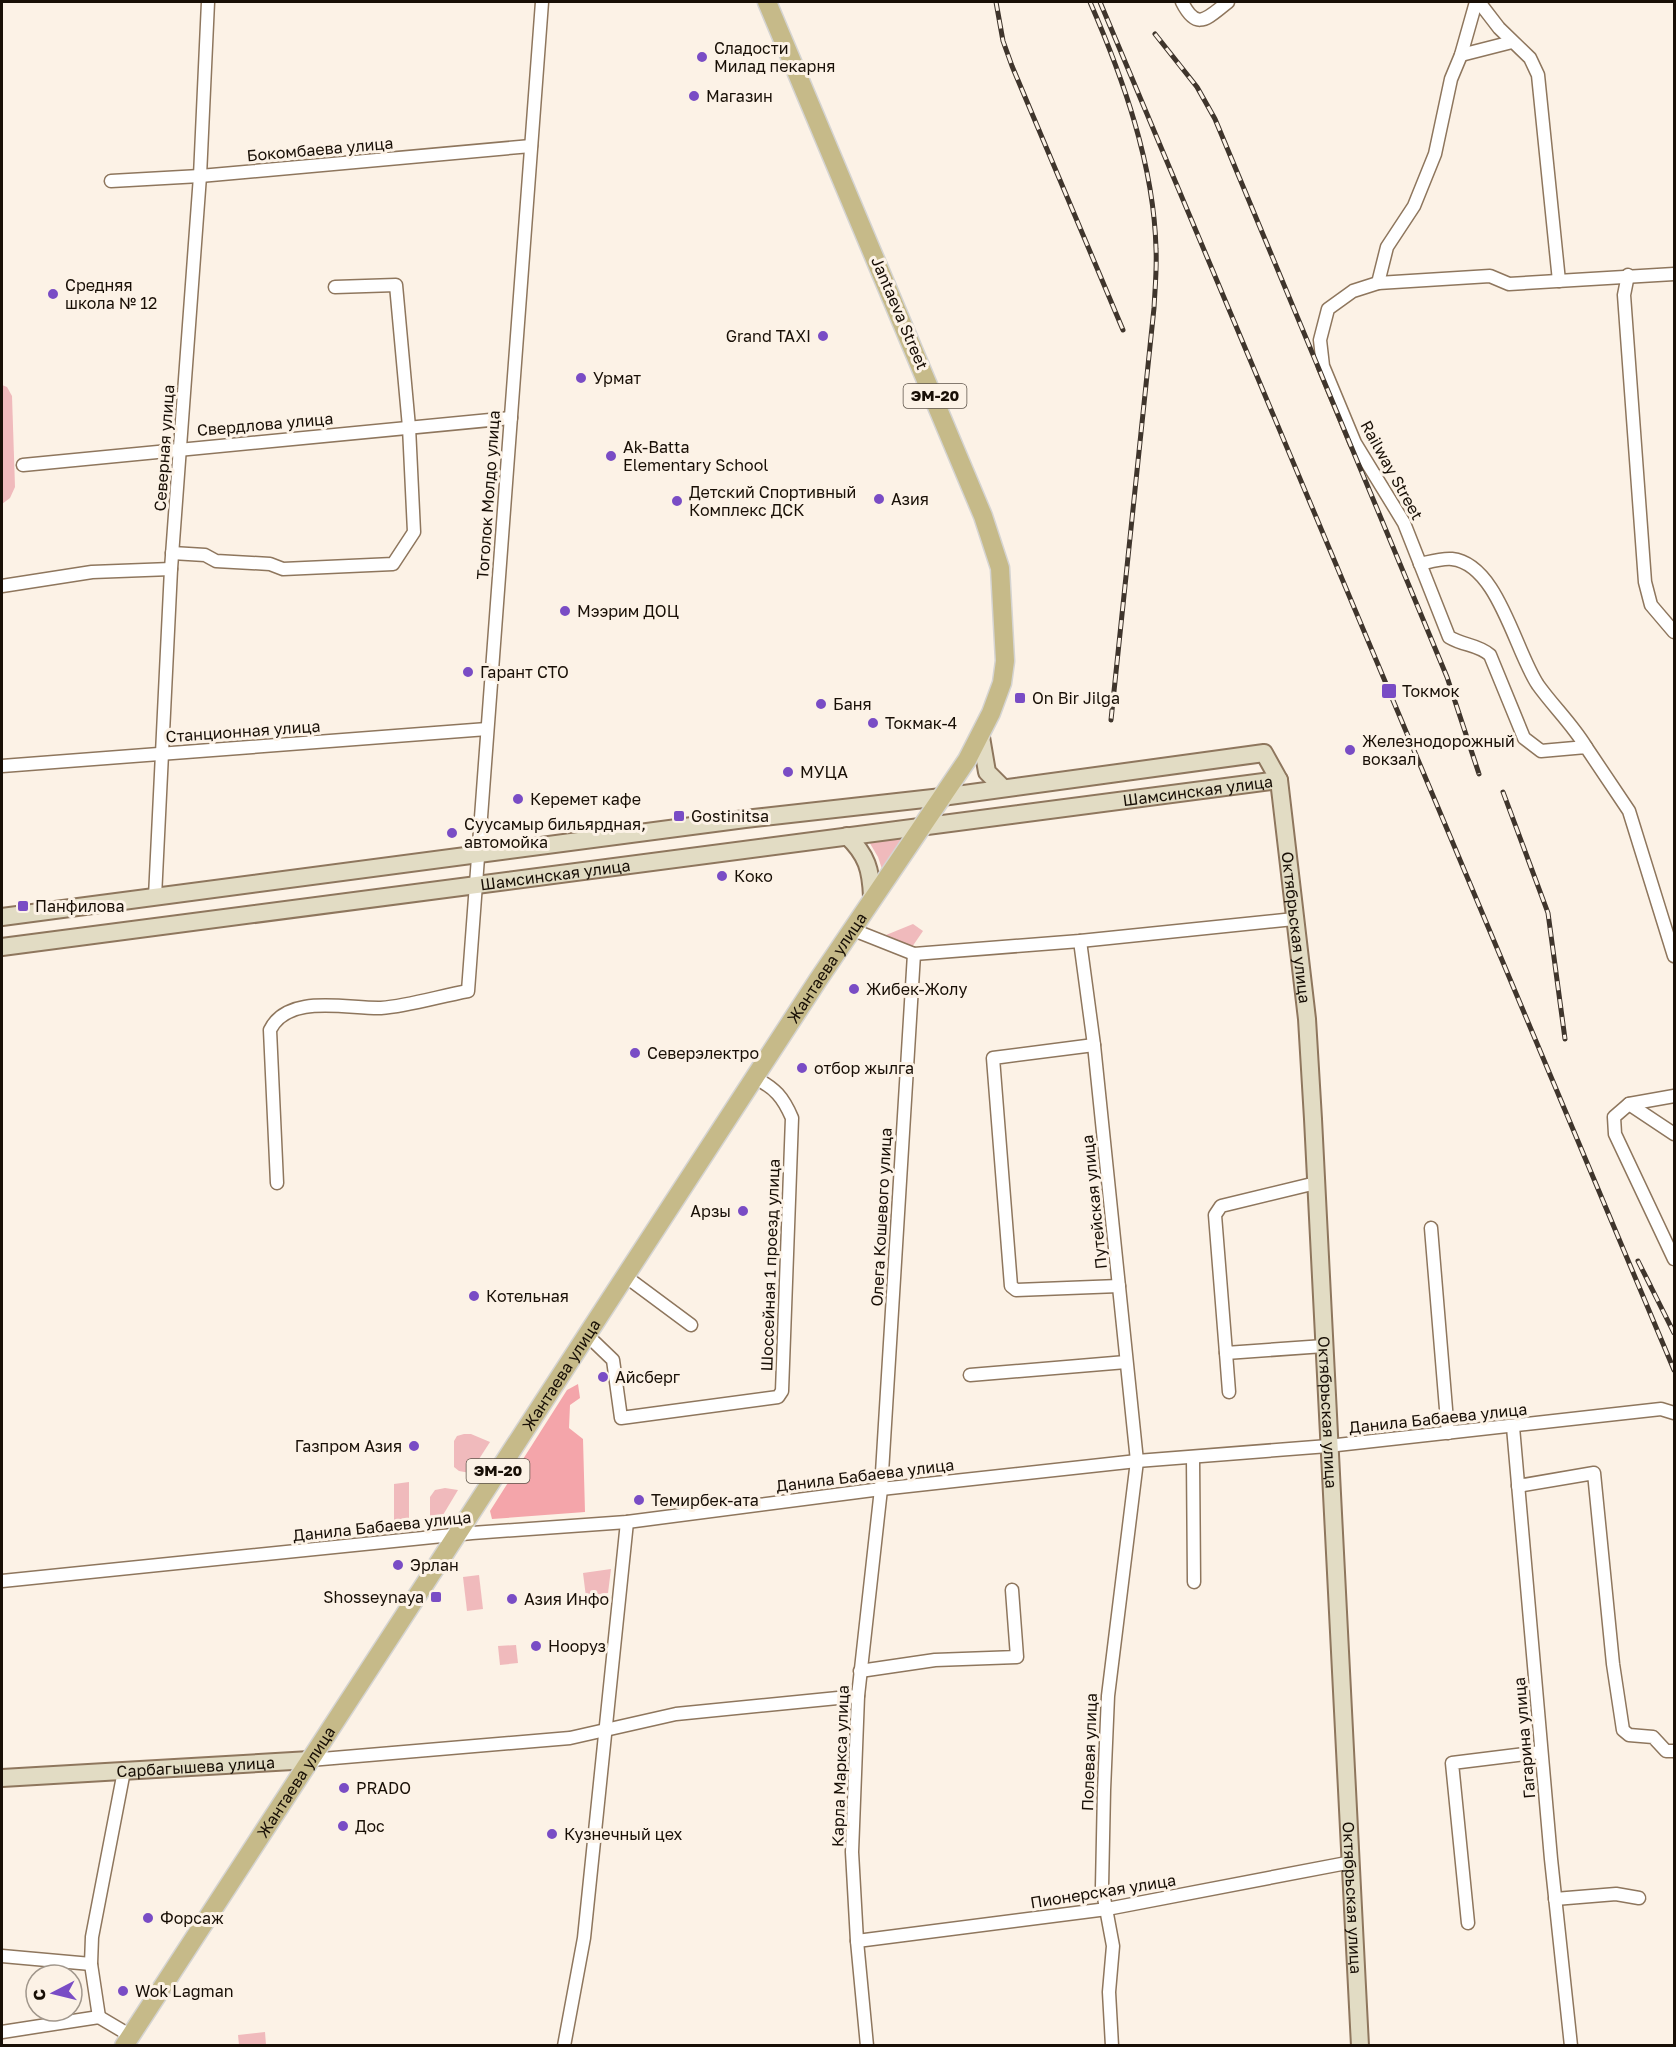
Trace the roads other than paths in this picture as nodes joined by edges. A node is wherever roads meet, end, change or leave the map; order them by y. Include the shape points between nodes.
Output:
1 (208, 2) edge
2 (542, 2) edge
3 (767, 2) edge
4 (1182, 2) edge
5 (1228, 2) edge
6 (1478, 2) edge
7 (1512, 42) junction
8 (1461, 56) junction
9 (531, 146) junction
10 (200, 176) junction
11 (111, 181) dead end
12 (1674, 274) edge
13 (1628, 275) junction
14 (1559, 281) junction
15 (1378, 283) junction
16 (335, 287) dead end
17 (511, 418) junction
18 (409, 427) junction
19 (181, 448) junction
20 (23, 465) dead end
21 (172, 553) junction
22 (1420, 564) junction
23 (171, 569) junction
24 (2, 586) edge
25 (1674, 632) edge
26 (487, 729) junction
27 (981, 738) junction
28 (1586, 747) junction
29 (162, 753) junction
30 (2, 766) edge
31 (1279, 780) junction
32 (1003, 788) junction
33 (942, 797) junction
34 (923, 825) junction
35 (847, 836) junction
36 (478, 855) junction
37 (476, 884) junction
38 (155, 897) junction
39 (872, 897) junction
40 (2, 917) edge
41 (1294, 919) junction
42 (851, 929) junction
43 (1080, 941) junction
44 (2, 947) edge
45 (914, 954) junction
46 (1674, 956) edge
47 (1094, 1045) junction
48 (755, 1078) junction
49 (1674, 1096) edge
50 (1629, 1104) junction
51 (1674, 1134) edge
52 (277, 1183) dead end
53 (1316, 1183) junction
54 (1431, 1228) dead end
55 (1669, 1236) edge
56 (1674, 1259) edge
57 (626, 1276) junction
58 (1119, 1286) junction
59 (691, 1325) dead end
60 (587, 1335) junction
61 (1324, 1346) junction
62 (1226, 1353) junction
63 (1126, 1362) junction
64 (970, 1376) dead end
65 (1229, 1392) dead end
66 (1674, 1413) edge
67 (1513, 1427) junction
68 (1448, 1433) junction
69 (1328, 1446) junction
70 (1193, 1458) junction
71 (1137, 1461) junction
72 (882, 1486) junction
73 (1518, 1486) junction
74 (627, 1522) junction
75 (456, 1536) junction
76 (2, 1581) edge
77 (1194, 1582) dead end
78 (1012, 1590) dead end
79 (860, 1671) junction
80 (858, 1696) junction
81 (604, 1730) junction
82 (1674, 1751) edge
83 (1541, 1752) junction
84 (310, 1760) junction
85 (124, 1771) junction
86 (2, 1778) edge
87 (1352, 1862) junction
88 (1639, 1898) dead end
89 (1555, 1899) junction
90 (1107, 1909) junction
91 (1468, 1923) dead end
92 (857, 1941) junction
93 (2, 1956) edge
94 (91, 1964) junction
95 (99, 2017) junction
96 (2, 2032) edge
97 (128, 2041) edge
98 (564, 2046) edge
99 (867, 2046) edge
100 (1112, 2046) edge
101 (1360, 2046) edge
102 (1571, 2046) edge

1 - 10 street, Северная улица
2 - 9 street, Тоголок Молдо улица
3 - 27 main road, Jantaeva Street / ЭМ-20 via 978,499 1000,568 1005,661 1002,683
4 - 5 street via 1195,20 1205,20
6 - 7 street
6 - 8 street
7 - 8 street
7 - 14 street via 1530,58 1538,75
8 - 15 street via 1451,79 1435,154 1414,206 1387,247
9 - 10 street, Бокомбаева улица
9 - 17 street, Тоголок Молдо улица
10 - 11 street, Бокомбаева улица
10 - 19 street, Северная улица
12 - 13 street, Railway Street
13 - 14 street, Railway Street
13 - 25 street via 1624,302 1645,582 1652,605
14 - 15 street, Railway Street via 1509,284 1490,276
15 - 22 street, Railway Street via 1353,291 1329,309 1320,340 1323,366 1355,442 1404,523
16 - 18 street via 396,285
17 - 18 street, Свердлова улица
17 - 26 street, Тоголок Молдо улица
18 - 19 street, Свердлова улица
18 - 21 street via 414,532 393,564 283,568
19 - 20 street, Свердлова улица
19 - 21 street, Северная улица
21 - 23 street, Северная улица
22 - 28 street via 1453,559 1482,574 1537,683
22 - 28 street, Railway Street via 1449,637 1463,645 1480,647 1490,655 1524,738 1540,751
23 - 24 street via 92,572
23 - 29 street, Северная улица
26 - 29 street, Станционная улица
26 - 36 street, Тоголок Молдо улица
27 - 32 street via 987,772
27 - 33 main road, Jantaeva Street / ЭМ-20
28 - 46 street via 1629,811
29 - 30 street, Станционная улица
29 - 38 street, Северная улица
31 - 32 street, Шамсинская улица via 1264,753
31 - 34 street, Шамсинская улица
31 - 41 street, Октябрьская улица
32 - 33 street, Шамсинская улица
33 - 34 main road, Жантаева улица / ЭМ-20
33 - 36 street, Шамсинская улица
34 - 35 street, Шамсинская улица
34 - 39 main road, Жантаева улица / ЭМ-20
35 - 37 street, Шамсинская улица
35 - 39 street via 868,862
36 - 37 street, Тоголок Молдо улица
36 - 38 street, Шамсинская улица
37 - 44 street, Шамсинская улица
37 - 52 street, Тоголок Молдо улица via 468,991 383,1008 299,1008 275,1020 270,1030
38 - 40 street, Шамсинская улица
39 - 42 main road, Жантаева улица / ЭМ-20
41 - 43 street
41 - 53 street, Октябрьская улица via 1307,1019
42 - 45 street
42 - 48 main road, Жантаева улица / ЭМ-20
43 - 45 street
43 - 47 street, Путейская улица
45 - 72 street, Олега Кошевого улица
47 - 58 street, Путейская улица
47 - 58 street via 993,1058 1011,1286 1016,1290
48 - 57 main road, Жантаева улица / ЭМ-20
48 - 60 street, Шоссейная 1 проезд улица via 775,1088 792,1118 782,1391 778,1397 621,1418 613,1360
49 - 50 street
50 - 51 street
50 - 55 street via 1614,1117 1615,1134
53 - 61 street, Октябрьская улица
53 - 62 street via 1217,1210
54 - 68 street
55 - 56 street
57 - 59 street
57 - 60 main road, Жантаева улица / ЭМ-20
58 - 63 street, Путейская улица
60 - 75 main road, Жантаева улица / ЭМ-20
61 - 62 street
61 - 69 street, Октябрьская улица
62 - 65 street
63 - 64 street
63 - 71 street, Путейская улица
66 - 67 street, Данила Бабаева улица via 1661,1409
67 - 68 street, Данила Бабаева улица
67 - 73 street, Гагарина улица
68 - 69 street, Данила Бабаева улица
69 - 70 street, Данила Бабаева улица
69 - 87 street, Октябрьская улица
70 - 71 street, Данила Бабаева улица
70 - 77 street
71 - 72 street, Данила Бабаева улица
71 - 90 street, Полевая улица via 1108,1696 1102,1887
72 - 74 street, Данила Бабаева улица
72 - 79 street, Карла Маркса улица
73 - 82 street via 1594,1473 1623,1730 1629,1736 1653,1737 1666,1751
73 - 83 street, Гагарина улица
74 - 75 street, Данила Бабаева улица
74 - 81 street
75 - 76 street, Данила Бабаева улица
75 - 84 main road, Жантаева улица / ЭМ-20
78 - 79 street via 1017,1657 935,1660
79 - 80 street, Карла Маркса улица
80 - 81 street, Сарбагышева улица via 676,1714
80 - 92 street, Карла Маркса улица via 852,1852
81 - 84 street, Сарбагышева улица via 570,1738
81 - 98 street via 584,1938
83 - 89 street, Гагарина улица
83 - 91 street via 1452,1764
84 - 85 street, Сарбагышева улица
84 - 97 main road, Жантаева улица / ЭМ-20
85 - 86 street, Сарбагышева улица
85 - 94 street via 92,1937
87 - 90 street, Пионерская улица
87 - 101 street, Октябрьская улица
88 - 89 street via 1616,1894
89 - 102 street, Гагарина улица
90 - 92 street, Пионерская улица
90 - 100 street, Полевая улица via 1113,1946 1109,1992
92 - 99 street, Карла Маркса улица
93 - 94 street
94 - 95 street
95 - 96 street
95 - 97 street

